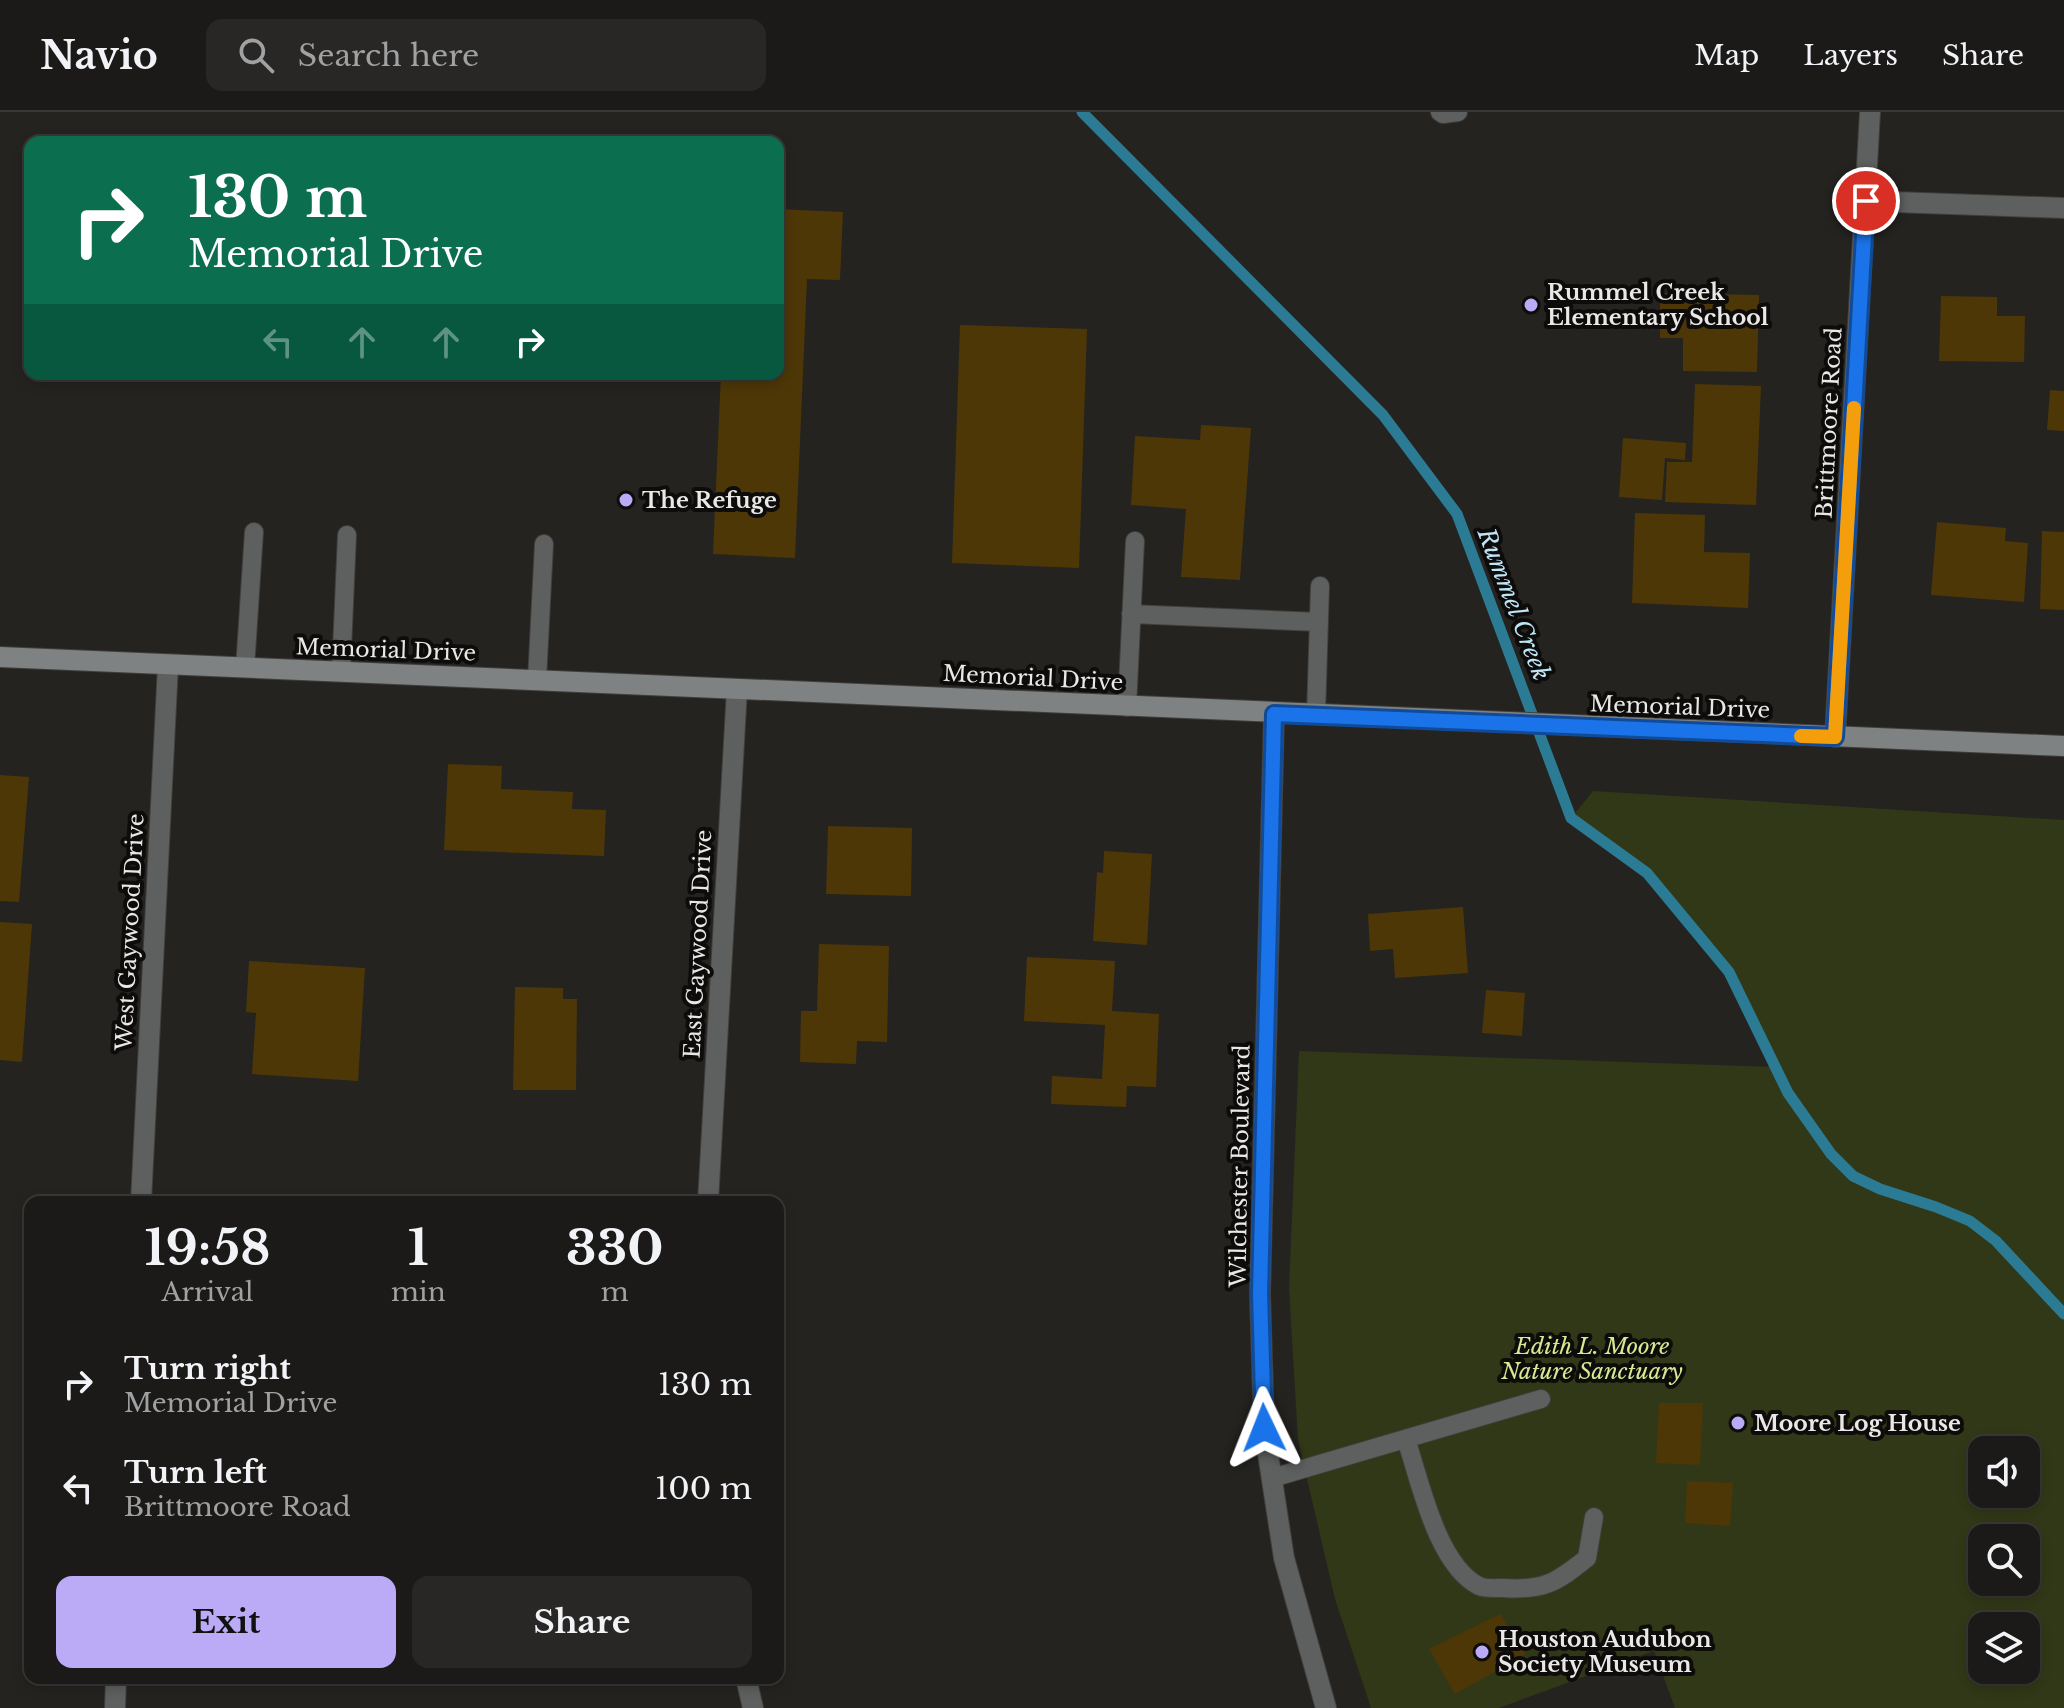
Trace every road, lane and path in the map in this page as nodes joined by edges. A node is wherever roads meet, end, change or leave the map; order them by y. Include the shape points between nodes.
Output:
1 (1440, 112) edge
2 (1458, 112) edge
3 (1870, 112) edge
4 (1866, 201) junction
5 (2064, 208) edge
6 (254, 532) dead end
7 (347, 535) dead end
8 (1135, 541) dead end
9 (544, 544) dead end
10 (1320, 586) dead end
11 (1131, 614) junction
12 (1319, 622) junction
13 (0, 657) edge
14 (168, 665) junction
15 (245, 668) junction
16 (341, 672) junction
17 (537, 680) junction
18 (737, 689) junction
19 (1127, 707) junction
20 (1274, 714) junction
21 (1316, 715) junction
22 (1835, 737) junction
23 (2064, 746) edge
24 (141, 1196) edge
25 (708, 1196) edge
26 (1541, 1399) dead end
27 (1406, 1439) junction
28 (1272, 1478) junction
29 (1594, 1517) dead end
30 (116, 1684) edge
31 (747, 1684) edge
32 (115, 1708) edge
33 (753, 1708) edge
34 (1326, 1708) edge

1 - 2 lane
3 - 4 street, Brittmoore Road
4 - 5 street
4 - 22 street, Brittmoore Road
6 - 15 lane
7 - 16 lane
8 - 11 lane
9 - 17 lane
10 - 12 lane
11 - 12 lane
11 - 19 lane
12 - 21 lane
13 - 14 main road, Memorial Drive
14 - 15 main road, Memorial Drive
14 - 24 street, West Gaywood Drive
15 - 16 main road, Memorial Drive
16 - 17 main road, Memorial Drive
17 - 18 main road, Memorial Drive
18 - 19 main road, Memorial Drive
18 - 25 street, East Gaywood Drive
19 - 20 main road, Memorial Drive
20 - 21 main road, Memorial Drive
20 - 28 street, Wilchester Boulevard via 1260,1294 1264,1428
21 - 22 main road, Memorial Drive
22 - 23 main road, Memorial Drive
26 - 27 lane
27 - 28 lane
27 - 29 lane via 1453,1564 1480,1587 1555,1583 1587,1558
28 - 34 street, Wilchester Boulevard via 1284,1558
30 - 32 street
31 - 33 street

